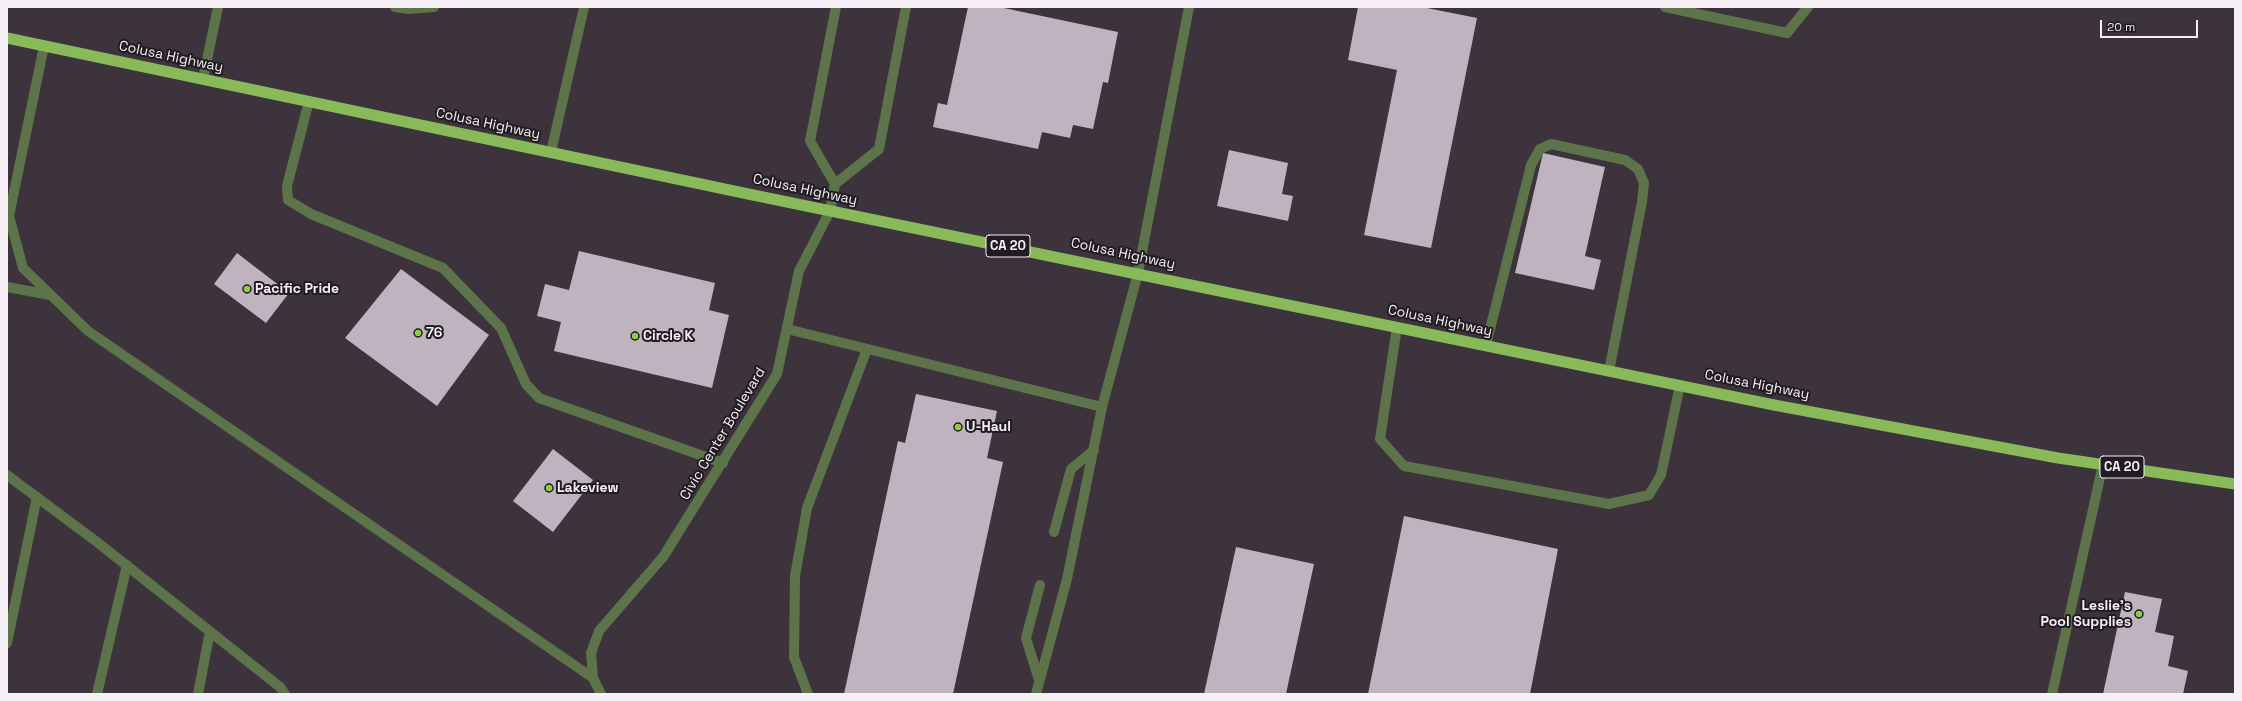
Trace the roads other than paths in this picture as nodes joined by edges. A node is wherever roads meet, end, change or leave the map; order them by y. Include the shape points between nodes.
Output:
1 (218, 7) edge
2 (395, 7) edge
3 (434, 7) edge
4 (584, 7) edge
5 (836, 7) edge
6 (906, 7) edge
7 (1189, 7) edge
8 (1665, 7) edge
9 (1808, 7) edge
10 (1681, 9) edge
11 (7, 38) edge
12 (44, 46) junction
13 (203, 79) junction
14 (308, 101) junction
15 (551, 152) junction
16 (835, 184) junction
17 (830, 210) junction
18 (1138, 273) junction
19 (7, 288) edge
20 (51, 296) junction
21 (1397, 327) junction
22 (787, 329) junction
23 (1486, 346) junction
24 (867, 349) junction
25 (1609, 371) junction
26 (1680, 385) junction
27 (1102, 407) junction
28 (1094, 450) junction
29 (723, 463) junction
30 (2103, 464) junction
31 (7, 474) edge
32 (2235, 484) edge
33 (37, 497) junction
34 (1054, 532) dead end
35 (127, 565) junction
36 (1040, 585) dead end
37 (210, 631) junction
38 (7, 643) edge
39 (593, 678) junction
40 (1039, 680) junction
41 (97, 694) edge
42 (198, 694) edge
43 (285, 694) edge
44 (601, 694) edge
45 (808, 694) edge
46 (1036, 694) edge
47 (2052, 694) edge

1 - 13 street
2 - 3 street
4 - 15 street
5 - 16 street via 810,141
6 - 16 street via 879,149
7 - 18 street
8 - 10 street
9 - 10 street via 1787,33
11 - 12 highway, Colusa Highway / CA 20
12 - 13 highway, Colusa Highway / CA 20
12 - 20 street via 9,216 23,268
13 - 14 highway, Colusa Highway / CA 20
14 - 15 highway, Colusa Highway / CA 20
14 - 29 street via 286,186 288,200 311,214 443,268 501,328 526,384 540,398
15 - 17 highway, Colusa Highway / CA 20
16 - 17 street, Civic Center Boulevard
17 - 18 highway, Colusa Highway / CA 20
17 - 22 street, Civic Center Boulevard via 799,271
18 - 21 highway, Colusa Highway / CA 20
18 - 27 street
19 - 20 street
20 - 39 street via 88,331
21 - 23 highway, Colusa Highway / CA 20
21 - 26 street via 1380,440 1404,466 1609,504 1649,495 1661,475
22 - 24 street
22 - 29 street, Civic Center Boulevard via 777,374
23 - 25 highway, Colusa Highway / CA 20
23 - 25 street via 1531,164 1540,149 1551,144 1625,160 1638,169 1644,183
24 - 27 street
24 - 45 street via 807,508 795,576 794,657
25 - 26 highway, Colusa Highway / CA 20
26 - 30 highway, Colusa Highway / CA 20 via 1916,432
27 - 28 street
28 - 34 street via 1071,469
28 - 40 street via 1067,579
29 - 39 street, Civic Center Boulevard via 663,557 599,632 591,653
30 - 32 highway, Colusa Highway / CA 20
30 - 47 street
31 - 33 street
33 - 35 street
33 - 38 street
35 - 37 street
35 - 41 street
36 - 40 street via 1026,638
37 - 42 street
37 - 43 street via 280,687
39 - 44 street
40 - 46 street

